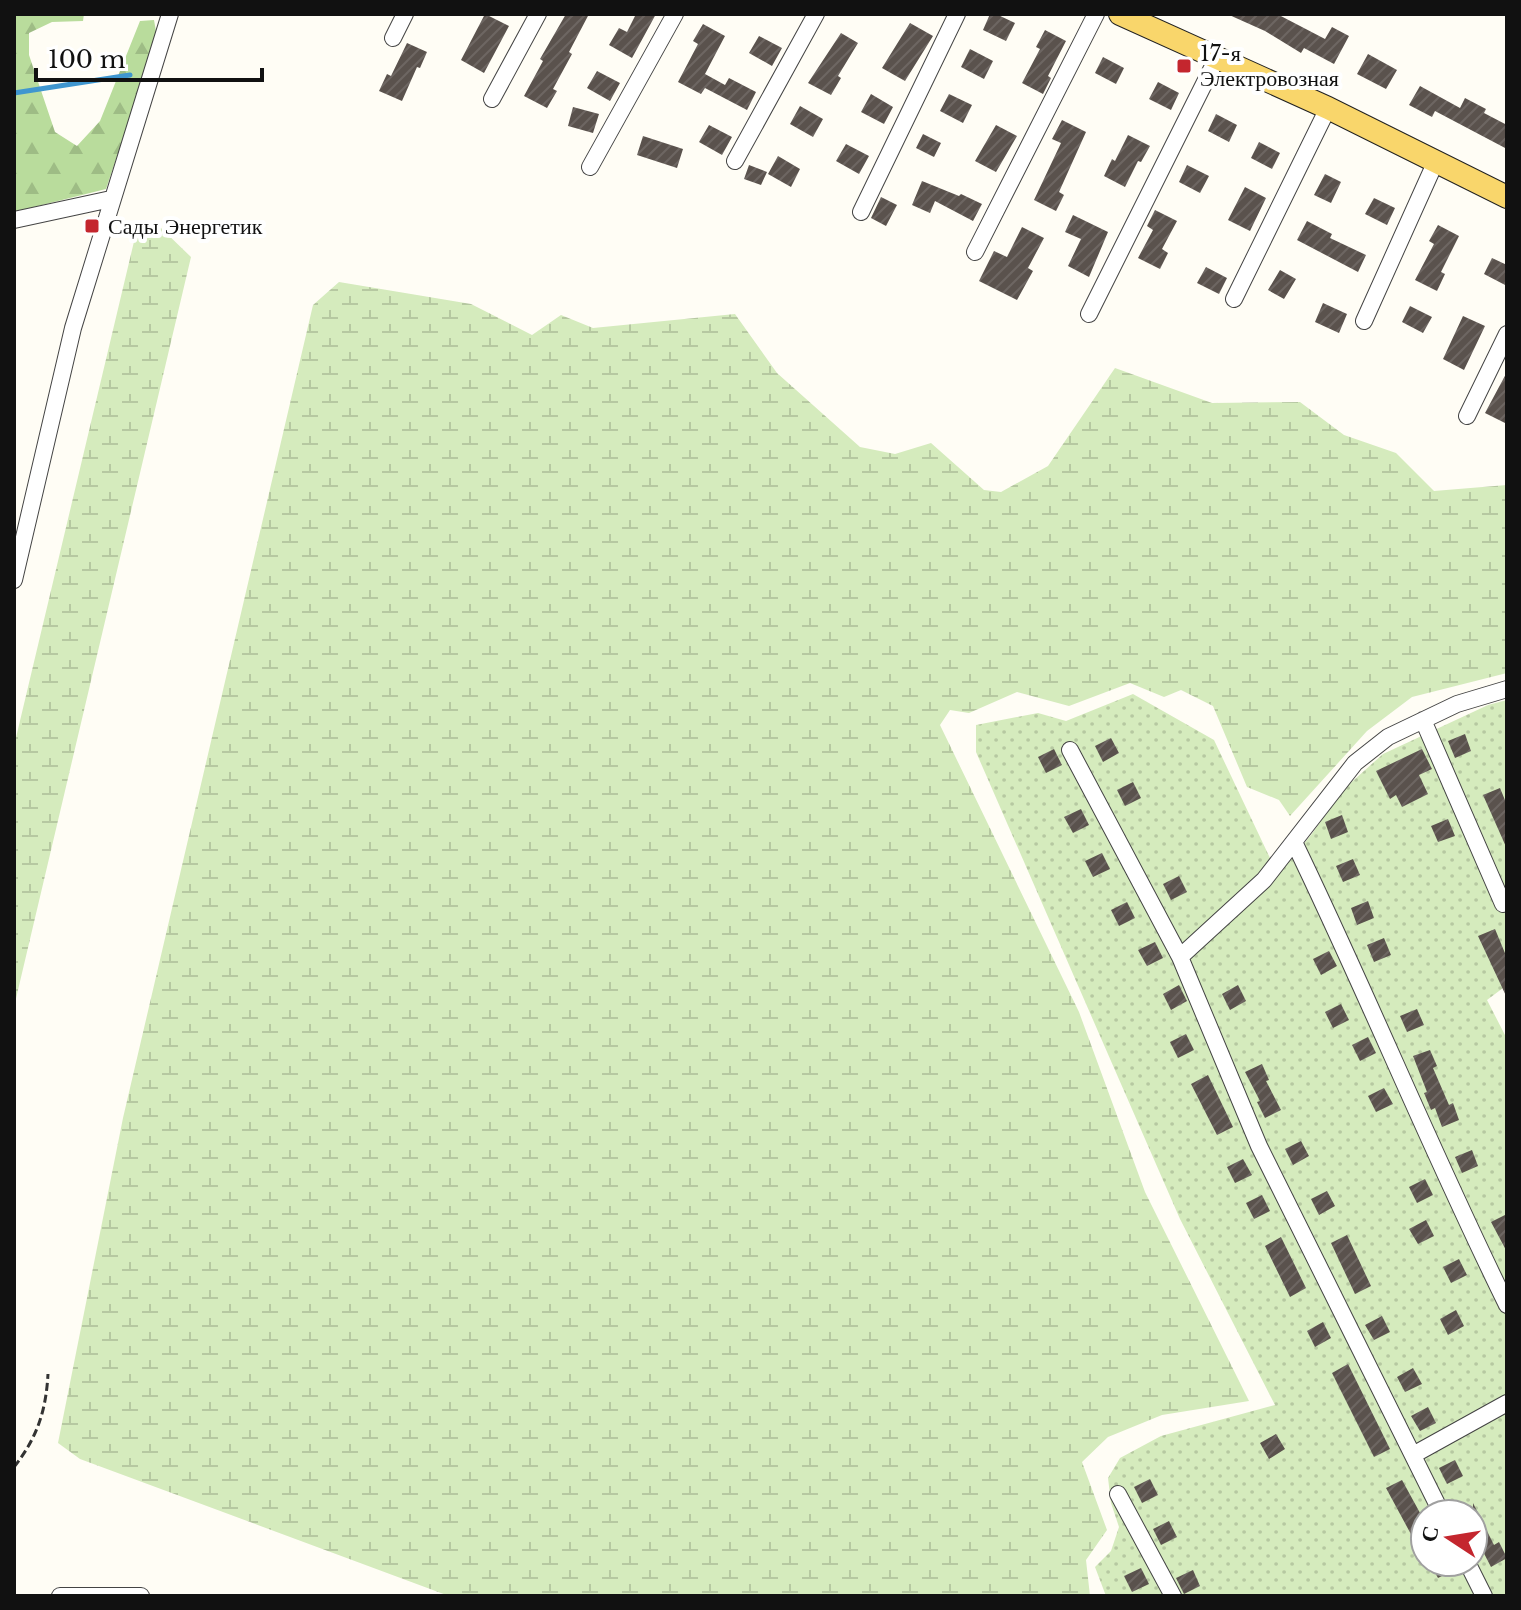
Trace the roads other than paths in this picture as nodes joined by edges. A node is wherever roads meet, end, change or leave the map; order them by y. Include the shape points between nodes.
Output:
1 (170, 14) edge
2 (405, 14) edge
3 (538, 14) edge
4 (675, 14) edge
5 (816, 14) edge
6 (957, 14) edge
7 (1096, 14) edge
8 (1120, 14) edge
9 (393, 38) dead end
10 (1217, 58) junction
11 (492, 99) dead end
12 (1328, 108) junction
13 (735, 161) dead end
14 (1436, 161) junction
15 (590, 167) dead end
16 (1507, 197) edge
17 (111, 199) junction
18 (861, 212) dead end
19 (14, 220) edge
20 (975, 252) dead end
21 (1234, 299) dead end
22 (1089, 314) dead end
23 (1364, 321) dead end
24 (1507, 334) edge
25 (1467, 416) dead end
26 (14, 580) edge
27 (1507, 689) edge
28 (1423, 720) junction
29 (1070, 750) dead end
30 (1294, 842) junction
31 (1503, 904) dead end
32 (1180, 957) junction
33 (1507, 1305) edge
34 (1507, 1403) edge
35 (1413, 1455) junction
36 (1118, 1494) dead end
37 (1434, 1498) edge
38 (1475, 1578) edge
39 (60, 1596) edge
40 (141, 1596) edge
41 (1173, 1596) edge
42 (1484, 1596) edge

1 - 17 street
2 - 9 street
3 - 11 street
4 - 15 street
5 - 13 street
6 - 18 street
7 - 20 street
8 - 10 main road
10 - 12 main road
10 - 22 street
12 - 14 main road
12 - 21 street
14 - 16 main road
14 - 23 street
17 - 19 street
17 - 26 street via 73,328
24 - 25 street
27 - 28 street
28 - 30 street via 1388,737 1355,763
28 - 31 street
29 - 32 street
30 - 32 street via 1264,880
30 - 33 street
32 - 35 street via 1259,1146
34 - 35 street
35 - 37 street
36 - 41 street
38 - 42 street
39 - 40 street

